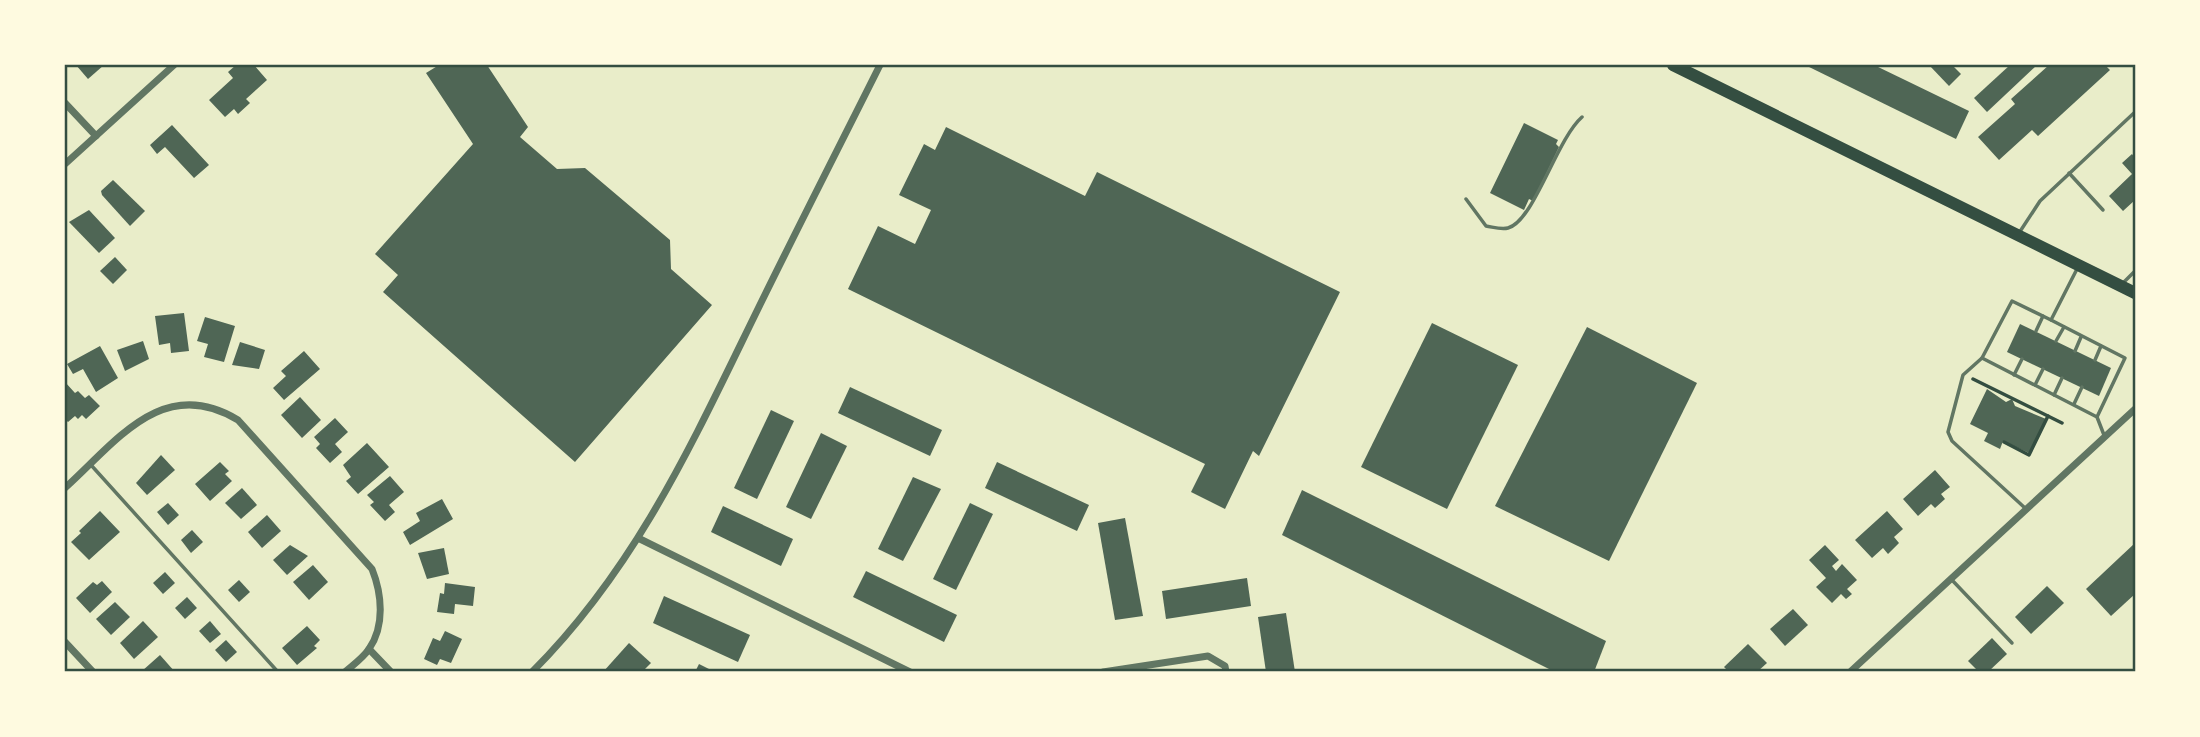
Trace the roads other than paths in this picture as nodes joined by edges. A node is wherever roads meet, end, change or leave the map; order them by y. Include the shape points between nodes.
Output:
1 (174, 65) edge
2 (880, 65) edge
3 (1673, 65) edge
4 (65, 103) edge
5 (2135, 112) edge
6 (1582, 117) dead end
7 (96, 136) junction
8 (65, 164) edge
9 (2069, 173) junction
10 (1466, 199) dead end
11 (2104, 210) dead end
12 (2018, 235) junction
13 (2079, 265) junction
14 (2135, 271) edge
15 (2120, 285) junction
16 (2135, 293) edge
17 (2043, 316) junction
18 (2051, 320) junction
19 (2064, 327) junction
20 (2036, 331) dead end
21 (2082, 336) junction
22 (2056, 341) dead end
23 (2102, 346) junction
24 (2075, 351) dead end
25 (1982, 358) junction
26 (2022, 359) dead end
27 (2095, 360) dead end
28 (2043, 369) dead end
29 (2014, 374) junction
30 (2062, 378) dead end
31 (2035, 385) junction
32 (2082, 387) dead end
33 (2054, 395) junction
34 (2074, 404) junction
35 (2135, 409) edge
36 (2097, 416) junction
37 (2105, 437) junction
38 (90, 465) junction
39 (65, 488) edge
40 (2026, 510) junction
41 (640, 538) junction
42 (1951, 579) junction
43 (65, 642) edge
44 (2012, 643) dead end
45 (369, 649) junction
46 (350, 671) edge
47 (93, 672) edge
48 (278, 672) edge
49 (391, 672) edge
50 (532, 672) edge
51 (910, 672) edge
52 (1103, 672) edge
53 (1226, 672) edge
54 (1850, 672) edge

1 - 7 street
2 - 41 street via 698,433
3 - 12 main road
4 - 7 street
5 - 9 lane
6 - 10 lane via 1566,134 1533,201 1515,225 1505,230 1486,226
7 - 8 street
9 - 11 lane
9 - 12 lane via 2039,201
12 - 13 main road
13 - 15 main road
13 - 18 lane
14 - 15 lane
15 - 16 main road
17 - 18 lane
17 - 20 lane
17 - 25 lane via 2012,301
18 - 19 lane
19 - 21 lane
19 - 22 lane
21 - 23 lane
21 - 24 lane
23 - 27 lane
23 - 36 lane via 2125,358
25 - 29 lane
25 - 40 lane via 1963,375 1948,435
26 - 29 lane
28 - 31 lane
29 - 31 lane
30 - 33 lane
31 - 33 lane
32 - 34 lane
33 - 34 lane
34 - 36 lane
35 - 37 street
36 - 37 lane
37 - 40 street
38 - 39 street
38 - 45 street via 148,415 171,405 217,408 238,420 367,562 380,596 380,620
38 - 48 lane
40 - 42 street
41 - 50 street via 572,629
41 - 51 street
42 - 44 lane
42 - 54 street
43 - 47 street
45 - 46 street
45 - 49 street
52 - 53 street via 1208,656 1225,666

